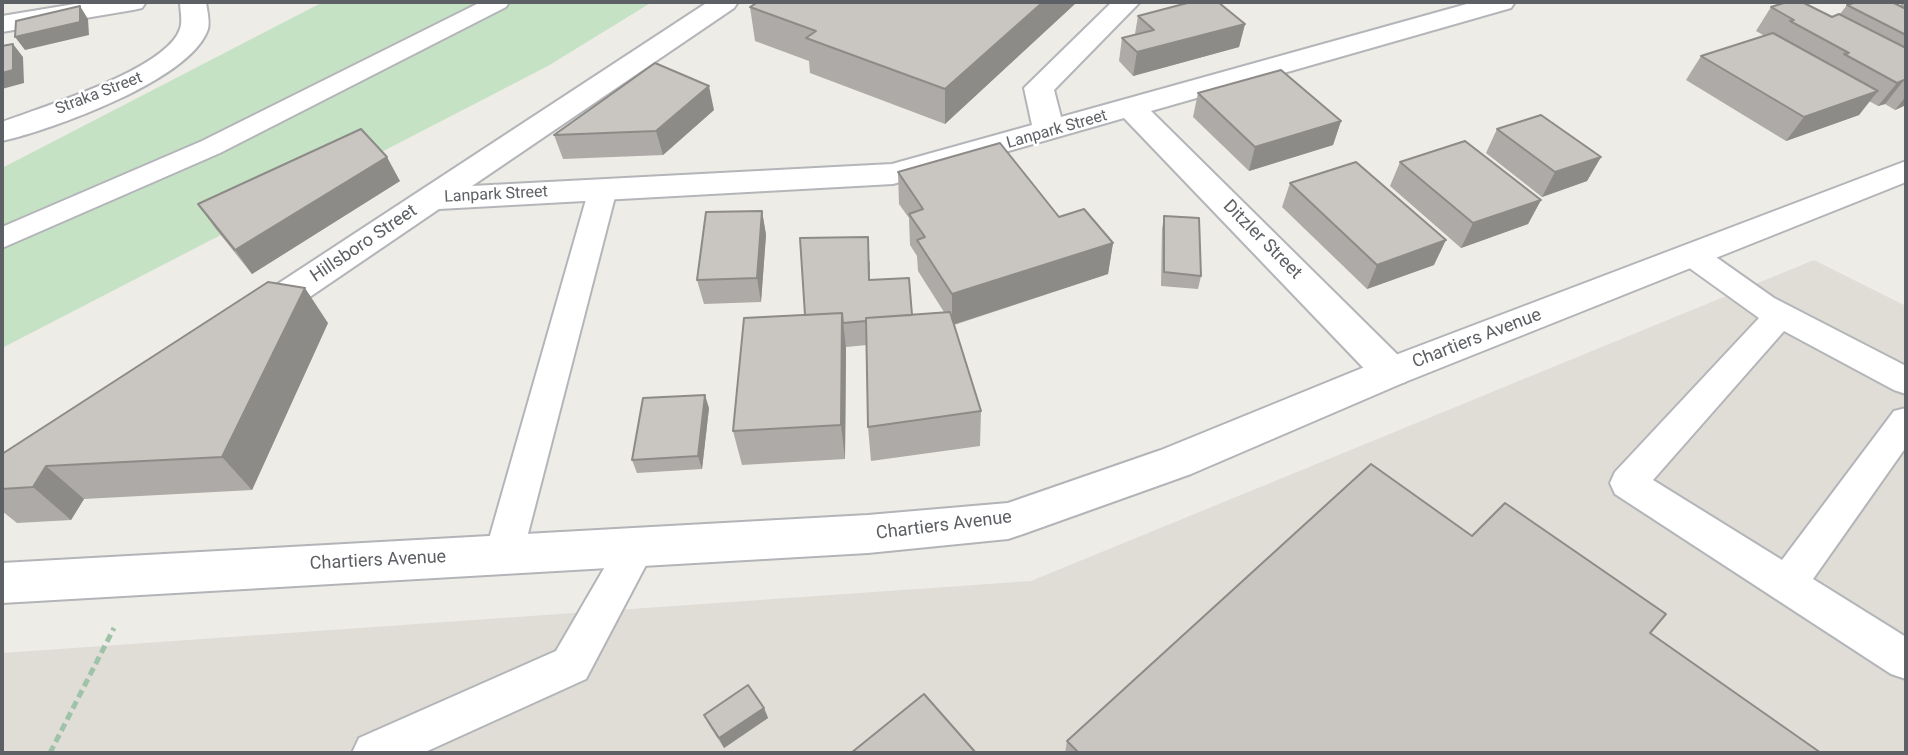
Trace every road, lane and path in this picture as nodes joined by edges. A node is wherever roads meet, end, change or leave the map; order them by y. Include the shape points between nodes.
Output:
1 (133, 2) edge
2 (193, 2) edge
3 (498, 2) edge
4 (725, 2) edge
5 (1127, 2) edge
6 (1502, 2) edge
7 (2, 24) edge
8 (1132, 108) junction
9 (2, 132) edge
10 (1049, 132) junction
11 (1902, 177) edge
12 (603, 189) junction
13 (432, 199) junction
14 (2, 238) edge
15 (1692, 255) junction
16 (1780, 316) junction
17 (222, 338) edge
18 (1391, 372) junction
19 (1906, 381) edge
20 (1906, 421) edge
21 (636, 546) junction
22 (504, 553) junction
23 (141, 575) junction
24 (2, 583) edge
25 (1787, 583) junction
26 (1906, 660) edge
27 (50, 753) edge
28 (374, 753) edge

1 - 7 street
2 - 9 street, Straka Street via 194,28 176,55 147,76
3 - 14 lane via 211,146
4 - 13 street, Hillsboro Street
5 - 10 street via 1039,88
6 - 8 street, Lanpark Street
8 - 10 street, Lanpark Street
8 - 18 street, Ditzler Street
10 - 12 street, Lanpark Street via 893,174
11 - 15 street, Chartiers Avenue
12 - 13 street, Lanpark Street
12 - 22 lane
13 - 17 street, Hillsboro Street
15 - 16 lane
15 - 18 street, Chartiers Avenue
16 - 19 lane
16 - 25 lane via 1628,483
18 - 21 street, Chartiers Avenue via 1176,462 1008,521 869,534
20 - 25 lane
21 - 22 street, Chartiers Avenue
21 - 28 lane via 570,665
22 - 23 street, Chartiers Avenue
23 - 24 street, Chartiers Avenue
23 - 27 path
25 - 26 lane

